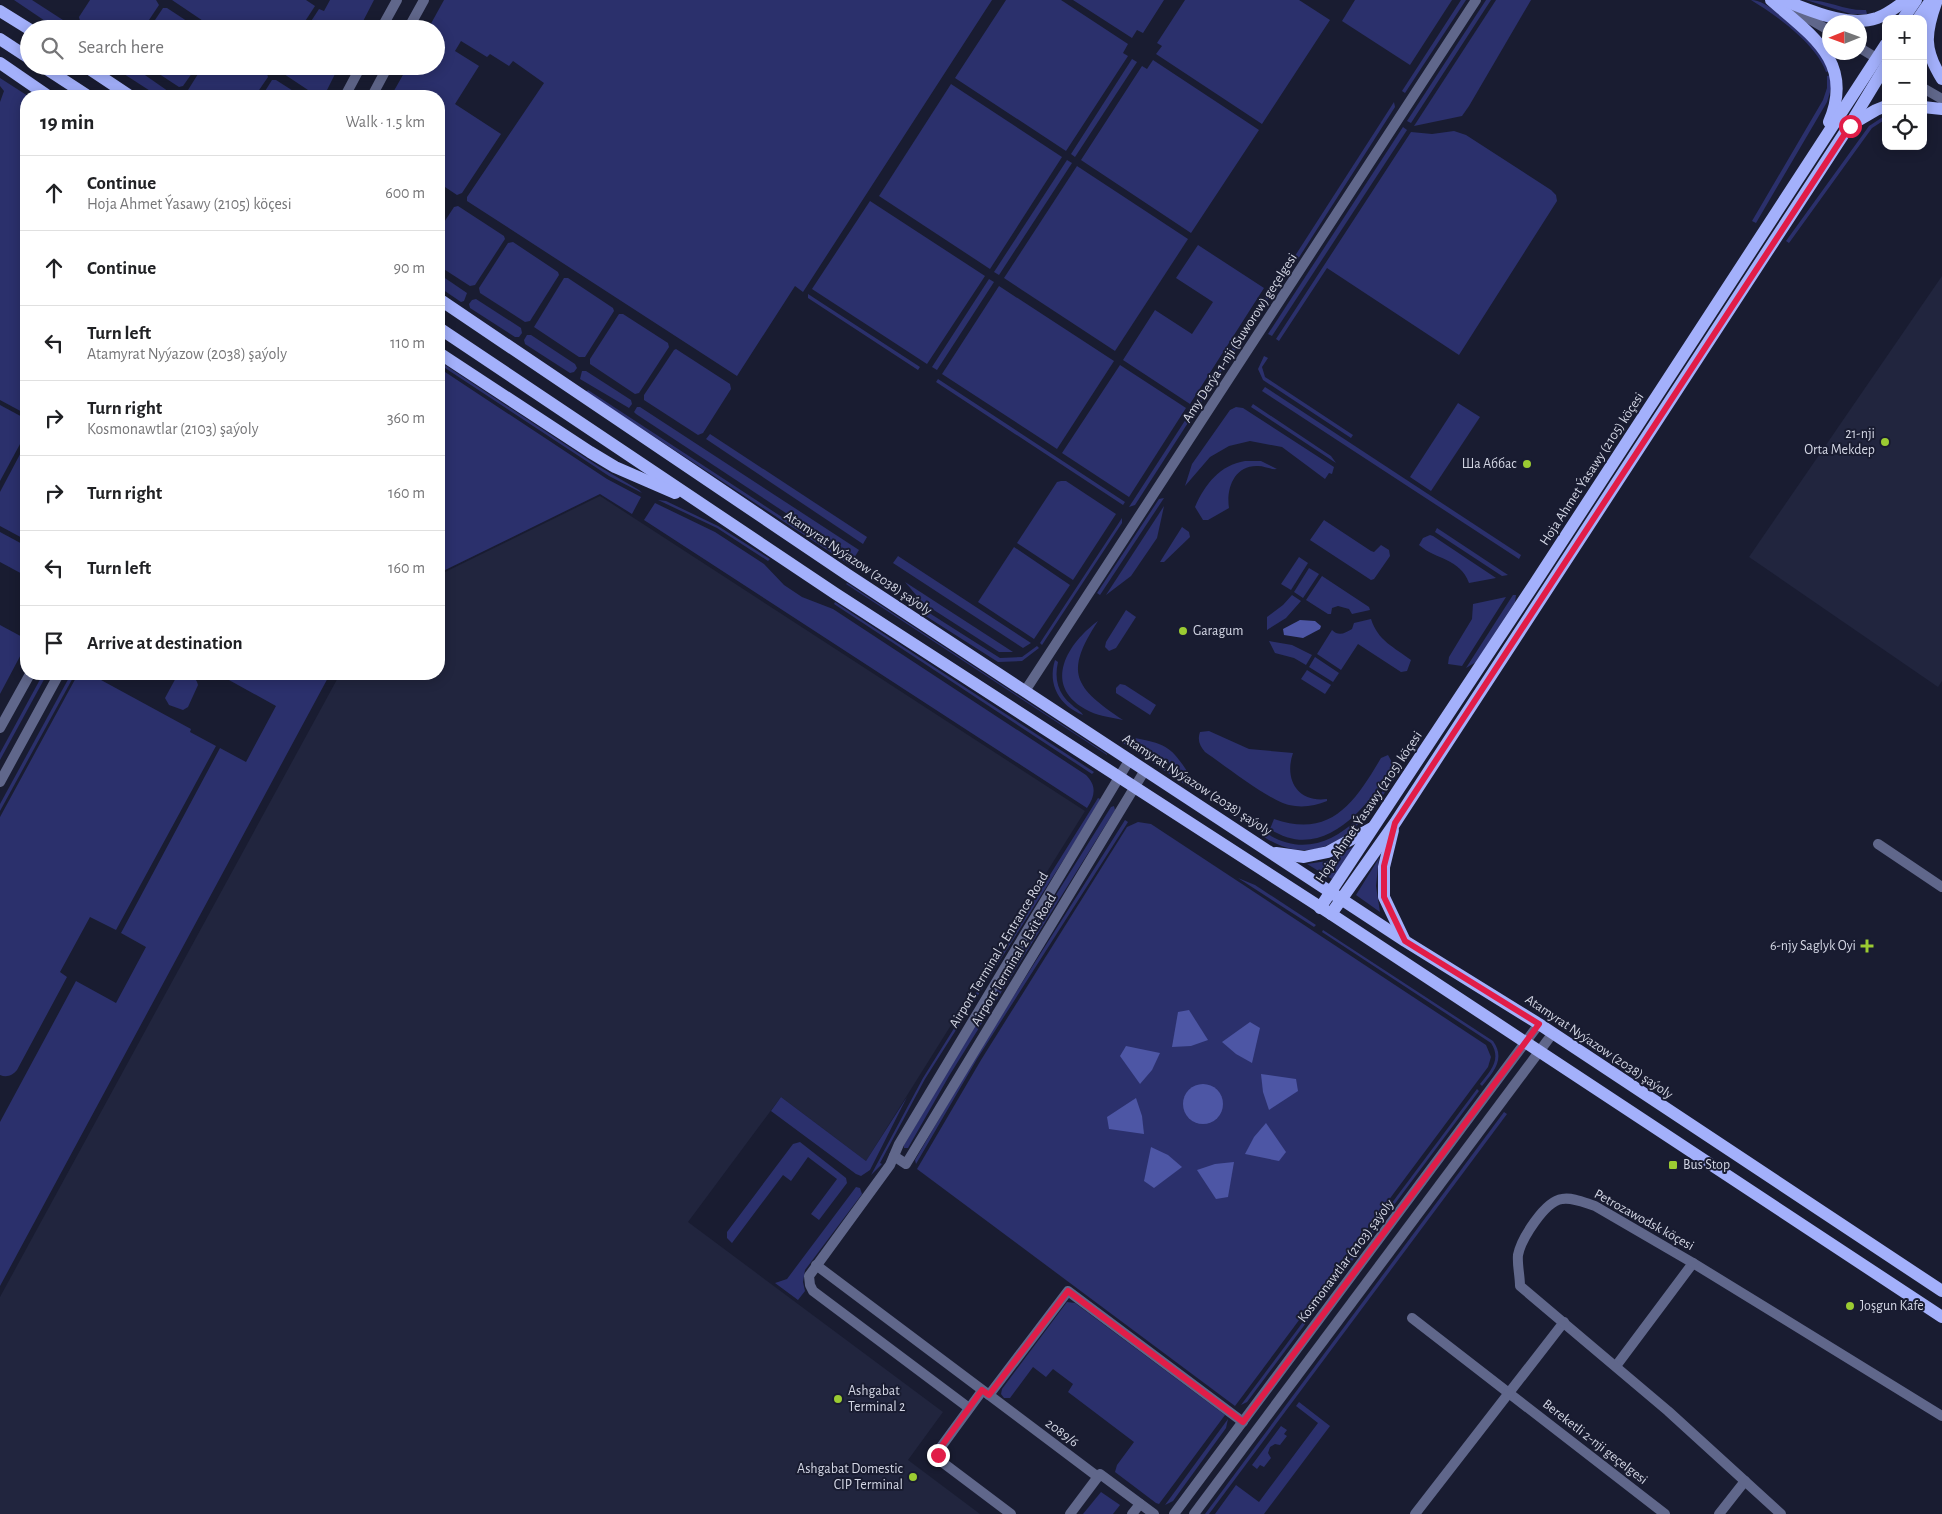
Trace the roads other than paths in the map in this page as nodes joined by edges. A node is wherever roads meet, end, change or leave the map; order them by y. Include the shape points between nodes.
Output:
1 (397, 0) edge
2 (424, 0) edge
3 (1476, 0) edge
4 (1771, 0) edge
5 (1775, 0) edge
6 (1783, 0) edge
7 (1906, 0) edge
8 (1916, 0) edge
9 (1931, 0) edge
10 (1937, 0) edge
11 (0, 10) edge
12 (1906, 15) edge
13 (1921, 15) edge
14 (386, 20) edge
15 (413, 20) edge
16 (20, 24) edge
17 (1822, 26) edge
18 (0, 39) edge
19 (20, 52) edge
20 (1867, 52) edge
21 (1882, 61) edge
22 (0, 63) edge
23 (1882, 63) edge
24 (1882, 64) edge
25 (56, 75) edge
26 (98, 75) edge
27 (356, 75) edge
28 (383, 75) edge
29 (1942, 79) edge
30 (39, 90) edge
31 (79, 90) edge
32 (121, 90) edge
33 (348, 90) edge
34 (375, 90) edge
35 (1927, 90) edge
36 (1942, 99) edge
37 (1927, 107) edge
38 (1882, 108) edge
39 (1942, 109) edge
40 (1850, 126) junction
41 (1808, 165) junction
42 (445, 303) edge
43 (445, 332) edge
44 (445, 357) edge
45 (703, 505) junction
46 (27, 680) edge
47 (56, 680) edge
48 (1025, 691) junction
49 (0, 728) edge
50 (1130, 759) junction
51 (1145, 770) junction
52 (1119, 778) junction
53 (0, 782) edge
54 (1134, 787) junction
55 (1395, 823) junction
56 (1374, 827) junction
57 (1878, 844) dead end
58 (1272, 852) junction
59 (1942, 887) edge
60 (1331, 892) junction
61 (1342, 899) junction
62 (1320, 908) junction
63 (1331, 914) junction
64 (1405, 941) junction
65 (1539, 1024) junction
66 (1553, 1033) junction
67 (1525, 1042) junction
68 (1539, 1052) junction
69 (894, 1156) junction
70 (1693, 1263) junction
71 (816, 1265) junction
72 (1942, 1291) edge
73 (1942, 1317) edge
74 (1412, 1318) dead end
75 (1564, 1322) junction
76 (1616, 1366) junction
77 (986, 1393) junction
78 (1508, 1393) junction
79 (970, 1408) junction
80 (1942, 1416) edge
81 (1243, 1422) junction
82 (1098, 1477) junction
83 (1745, 1481) junction
84 (1140, 1504) junction
85 (1011, 1514) edge
86 (1070, 1514) edge
87 (1132, 1514) edge
88 (1154, 1514) edge
89 (1174, 1514) edge
90 (1194, 1514) edge
91 (1415, 1514) edge
92 (1665, 1514) edge
93 (1719, 1514) edge
94 (1781, 1514) edge

1 - 14 street
2 - 15 street
3 - 48 street, Amy Derýa 1-nji (Suworow) geçelgesi
4 - 41 main road via 1823,47 1836,71 1834,110
5 - 17 street
6 - 7 main road via 1820,13 1858,20 1878,17
8 - 12 main road
9 - 13 main road
10 - 29 main road via 1929,22 1927,45 1932,64
11 - 16 main road
18 - 19 main road
20 - 21 street
22 - 30 main road
23 - 41 main road, Hoja Ahmet Ýasawy (2105) köçesi
24 - 40 main road, Hoja Ahmet Ýasawy (2105) köçesi
25 - 31 main road
26 - 32 main road
27 - 33 street
28 - 34 street
35 - 36 street
37 - 39 main road
38 - 40 main road
40 - 55 main road, Hoja Ahmet Ýasawy (2105) köçesi
41 - 56 main road, Hoja Ahmet Ýasawy (2105) köçesi
42 - 48 main road, Atamyrat Nyýazow (2038) şaýoly
43 - 45 main road
44 - 45 main road via 615,467
45 - 52 main road
46 - 49 street
47 - 53 street
48 - 50 main road, Atamyrat Nyýazow (2038) şaýoly
50 - 51 main road, Atamyrat Nyýazow (2038) şaýoly
50 - 52 street, Airport Terminal 2 Entrance Road
51 - 54 street, Airport Terminal 2 Exit Road
51 - 58 main road, Atamyrat Nyýazow (2038) şaýoly
52 - 54 main road
52 - 69 street, Airport Terminal 2 Entrance Road via 983,1001
54 - 62 main road
54 - 69 street, Airport Terminal 2 Exit Road via 906,1164
55 - 61 main road, Hoja Ahmet Ýasawy (2105) köçesi
55 - 64 main road via 1384,866 1384,897
56 - 58 main road via 1328,852 1304,857
56 - 60 main road, Hoja Ahmet Ýasawy (2105) köçesi
57 - 59 street
58 - 60 main road, Atamyrat Nyýazow (2038) şaýoly
60 - 61 main road, Atamyrat Nyýazow (2038) şaýoly
60 - 62 main road, Hoja Ahmet Ýasawy (2105) köçesi
61 - 63 main road, Hoja Ahmet Ýasawy (2105) köçesi
61 - 64 main road, Atamyrat Nyýazow (2038) şaýoly
62 - 63 main road
63 - 67 main road
64 - 65 main road, Atamyrat Nyýazow (2038) şaýoly
65 - 66 main road, Atamyrat Nyýazow (2038) şaýoly
65 - 67 street, Kosmonawtlar (2103) şaýoly
66 - 68 street, Kosmonawtlar (2103) şaýoly
66 - 72 main road, Atamyrat Nyýazow (2038) şaýoly
67 - 68 main road
67 - 81 street, Kosmonawtlar (2103) şaýoly
68 - 73 main road
68 - 90 street, Kosmonawtlar (2103) şaýoly
69 - 71 street, Airport Terminal 2 Entrance Road via 890,1166
70 - 75 street, Petrozawodsk köçesi via 1595,1206 1579,1200 1562,1199 1548,1204 1518,1254 1520,1286
70 - 76 street
70 - 80 street, Petrozawodsk köçesi
71 - 77 street, 2089/6
71 - 79 street via 809,1280 813,1291
74 - 78 street, Bereketli 2-nji geçelgesi
75 - 76 street, Petrozawodsk köçesi
75 - 78 street
76 - 83 street, Petrozawodsk köçesi
77 - 79 street
77 - 81 street via 1068,1291
77 - 82 street, 2089/6
78 - 91 street
78 - 92 street, Bereketli 2-nji geçelgesi
79 - 85 street via 941,1447 939,1458
81 - 89 street, Kosmonawtlar (2103) şaýoly
82 - 84 street, 2089/6 via 1100,1474
82 - 86 street
83 - 93 street
83 - 94 street, Petrozawodsk köçesi
84 - 87 street
84 - 88 street, 2089/6

